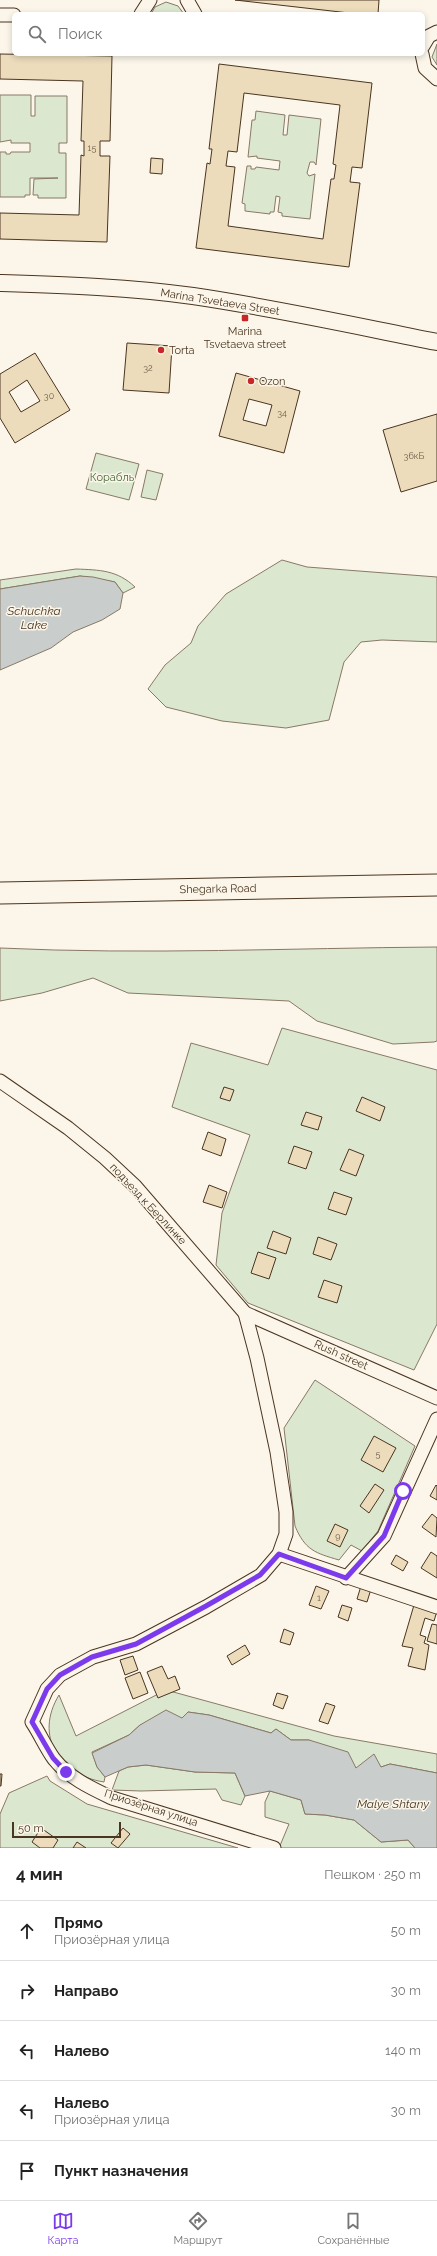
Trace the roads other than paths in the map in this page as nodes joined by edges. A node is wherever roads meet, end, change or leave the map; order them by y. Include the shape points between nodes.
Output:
1 (150, 0) edge
2 (187, 0) edge
3 (142, 12) edge
4 (194, 12) edge
5 (0, 15) edge
6 (12, 16) edge
7 (437, 32) edge
8 (425, 43) edge
9 (422, 56) edge
10 (437, 79) edge
11 (0, 283) edge
12 (437, 342) edge
13 (437, 885) edge
14 (0, 893) edge
15 (0, 1081) edge
16 (245, 1313) junction
17 (437, 1398) edge
18 (437, 1419) edge
19 (279, 1554) junction
20 (346, 1578) junction
21 (437, 1607) edge
22 (274, 1848) edge

1 - 3 street
2 - 4 street
5 - 6 street
7 - 8 street via 429,36
9 - 10 street via 425,68
11 - 12 street, Marina Tsvetaeva Street via 192,296
13 - 14 main road, Shegarka Road
15 - 16 street, подъезд к Берлинке via 68,1128 135,1186
16 - 17 street, Rush street
16 - 19 street via 277,1452 286,1512 286,1534
18 - 20 street via 384,1536
19 - 20 street
19 - 22 street, Приозёрная улица via 260,1575 206,1606 136,1644 92,1657 60,1675 47,1689 32,1722 53,1758 66,1772 92,1788 112,1798
20 - 21 street

